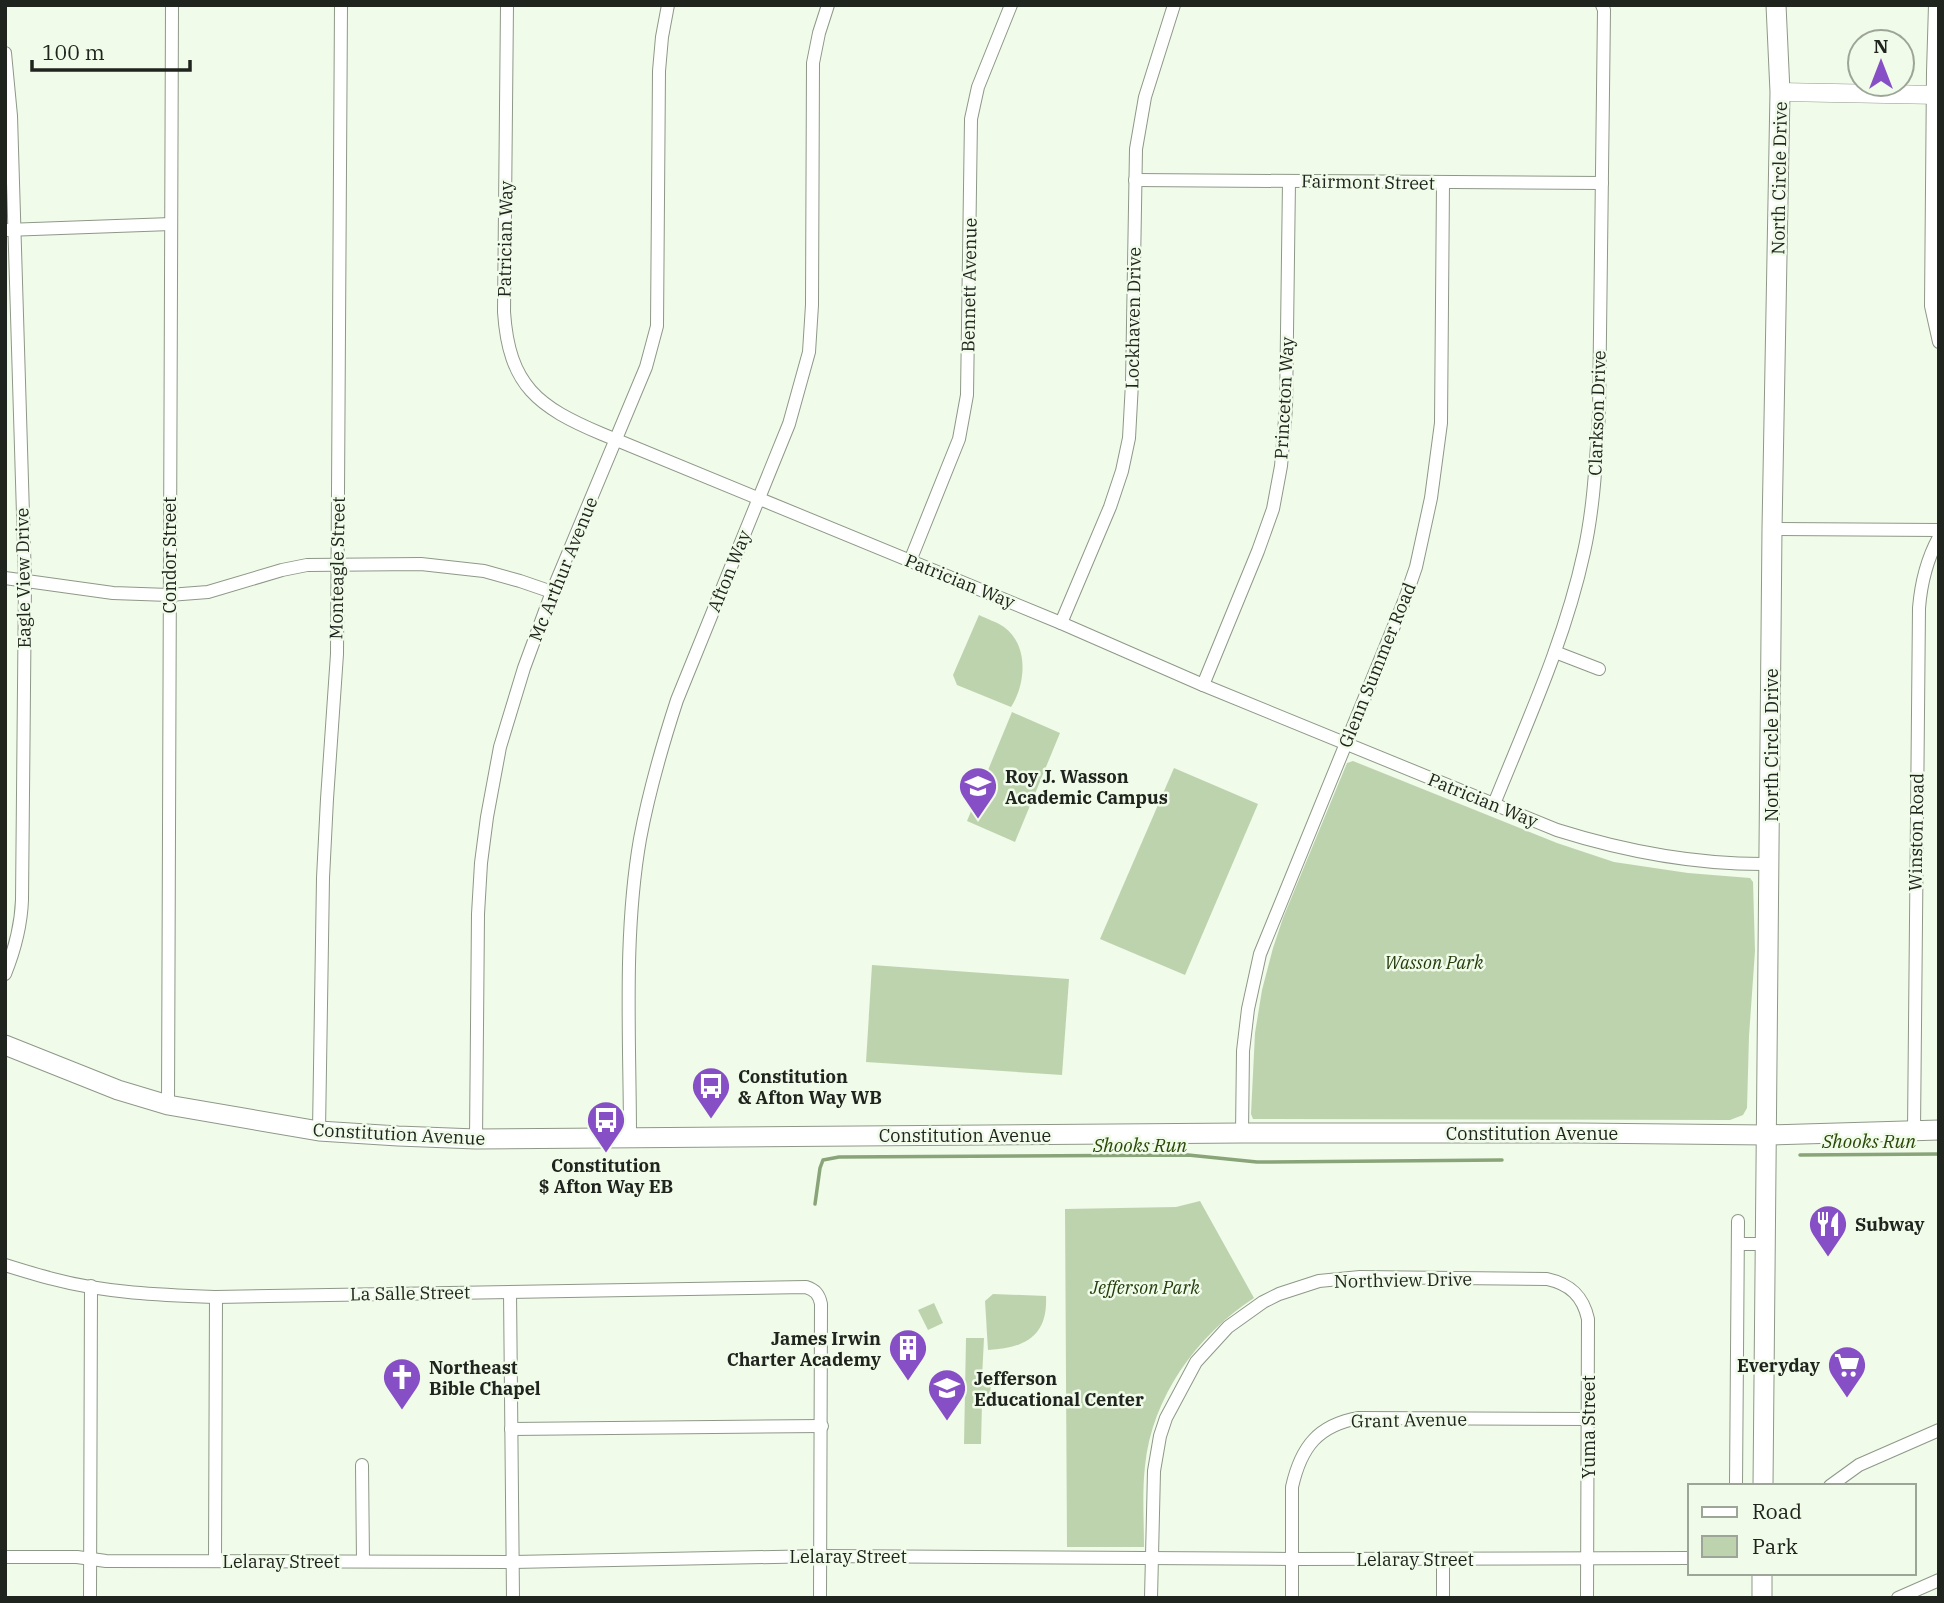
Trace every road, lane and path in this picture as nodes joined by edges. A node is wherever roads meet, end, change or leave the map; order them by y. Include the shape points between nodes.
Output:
1 (172, 5) edge
2 (341, 5) edge
3 (507, 5) edge
4 (668, 5) edge
5 (828, 5) edge
6 (1011, 5) edge
7 (1174, 5) edge
8 (1602, 5) edge
9 (1776, 5) edge
10 (1935, 5) edge
11 (5, 53) edge
12 (1780, 92) junction
13 (1936, 94) edge
14 (1135, 180) junction
15 (1289, 181) junction
16 (1443, 183) junction
17 (1602, 183) junction
18 (171, 224) junction
19 (10, 230) edge
20 (1939, 342) edge
21 (615, 440) junction
22 (760, 498) junction
23 (1772, 529) junction
24 (1939, 530) edge
25 (1939, 537) edge
26 (909, 561) junction
27 (338, 564) junction
28 (5, 578) edge
29 (24, 581) junction
30 (552, 592) junction
31 (169, 595) junction
32 (1061, 623) junction
33 (1555, 652) junction
34 (1599, 669) dead end
35 (1203, 685) junction
36 (1346, 744) junction
37 (1494, 804) junction
38 (1770, 864) junction
39 (5, 974) edge
40 (5, 1045) edge
41 (167, 1105) junction
42 (1914, 1130) junction
43 (1939, 1130) edge
44 (320, 1131) junction
45 (1242, 1133) junction
46 (1767, 1135) junction
47 (629, 1138) junction
48 (476, 1139) junction
49 (1738, 1221) dead end
50 (1738, 1244) junction
51 (1766, 1244) junction
52 (5, 1265) edge
53 (1547, 1279) joint
54 (91, 1286) junction
55 (510, 1292) junction
56 (216, 1297) junction
57 (1589, 1419) junction
58 (822, 1426) junction
59 (511, 1429) junction
60 (1939, 1430) edge
61 (362, 1465) dead end
62 (1736, 1484) edge
63 (1763, 1484) edge
64 (1833, 1484) edge
65 (821, 1556) junction
66 (5, 1557) edge
67 (1153, 1557) junction
68 (1688, 1558) edge
69 (90, 1559) junction
70 (1292, 1559) junction
71 (1443, 1559) junction
72 (1587, 1559) junction
73 (215, 1561) junction
74 (363, 1561) junction
75 (513, 1562) junction
76 (1762, 1575) edge
77 (1939, 1580) edge
78 (90, 1598) edge
79 (513, 1598) edge
80 (820, 1598) edge
81 (1152, 1598) edge
82 (1292, 1598) edge
83 (1443, 1598) edge
84 (1587, 1598) edge
85 (1762, 1598) edge
86 (1898, 1598) edge

1 - 18 street, Condor Street
2 - 27 street, Monteagle Street
3 - 21 street, Patrician Way via 504,312 510,356 528,387 547,407
4 - 21 street, Mc Arthur Avenue via 659,71 657,326 646,367
5 - 22 street, Afton Way via 813,63 809,352 789,424
6 - 26 street, Bennett Avenue via 978,87 971,120 963,423
7 - 14 street, Lockhaven Drive via 1145,97
8 - 17 street, Clarkson Drive
9 - 12 main road, North Circle Drive
10 - 13 street
11 - 19 street, Eagle View Drive via 11,117
12 - 13 main road
12 - 23 main road, North Circle Drive
13 - 20 street via 1931,306
14 - 15 street, Fairmont Street
14 - 32 street, Lockhaven Drive via 1129,438 1110,507
15 - 16 street, Fairmont Street
15 - 35 street, Princeton Way via 1281,466 1273,509
16 - 17 street, Fairmont Street
16 - 36 street, Glenn Summer Road via 1441,423 1432,498 1405,599
17 - 33 street, Clarkson Drive via 1595,472 1584,551
18 - 19 street
18 - 31 street, Condor Street
19 - 29 street, Eagle View Drive
21 - 22 street, Patrician Way
21 - 30 street, Mc Arthur Avenue
22 - 26 street, Patrician Way
22 - 47 street, Afton Way via 677,700 650,787 631,923
23 - 24 street
23 - 38 main road, North Circle Drive
25 - 42 street, Winston Road via 1919,607
26 - 32 street, Patrician Way
27 - 30 street via 462,568
27 - 31 street via 296,566 208,592
27 - 44 street, Monteagle Street via 323,878
28 - 29 street
29 - 31 street
29 - 39 street, Eagle View Drive via 21,921
30 - 48 street, Mc Arthur Avenue via 507,719 487,817 478,914
31 - 41 street, Condor Street
32 - 35 street, Patrician Way
33 - 34 street
33 - 37 street, Clarkson Drive
35 - 36 street, Patrician Way
36 - 37 street, Patrician Way
36 - 45 street, Glenn Summer Road via 1260,954 1243,1051
37 - 38 street, Patrician Way via 1600,844 1746,865
38 - 46 main road, North Circle Drive
40 - 41 main road, Constitution Avenue
41 - 44 main road, Constitution Avenue
42 - 43 main road, Constitution Avenue
42 - 46 main road, Constitution Avenue
44 - 48 main road, Constitution Avenue
45 - 46 main road, Constitution Avenue
45 - 47 main road, Constitution Avenue
46 - 51 main road, North Circle Drive
47 - 48 main road, Constitution Avenue
49 - 50 street
50 - 51 street
50 - 62 street
51 - 63 main road, North Circle Drive
52 - 54 street, La Salle Street
53 - 57 street, Yuma Street via 1569,1287 1585,1306
53 - 67 street, Northview Drive via 1338,1279 1279,1294 1246,1313 1196,1362 1166,1418 1154,1471
54 - 56 street, La Salle Street
54 - 69 street
55 - 56 street, La Salle Street
55 - 58 street, La Salle Street via 806,1287 817,1293 821,1304
55 - 59 street
56 - 73 street
57 - 70 street, Grant Avenue via 1359,1418 1330,1426 1308,1446 1296,1472
57 - 72 street, Yuma Street
58 - 59 street
58 - 65 street
59 - 75 street
60 - 64 street via 1859,1465
61 - 74 street
65 - 67 street, Lelaray Street
65 - 75 street, Lelaray Street
65 - 80 street
66 - 69 street, Lelaray Street
67 - 70 street, Lelaray Street
67 - 81 street, Northview Drive
68 - 72 street, Lelaray Street
69 - 73 street, Lelaray Street
69 - 78 street
70 - 71 street, Lelaray Street
70 - 82 street, Grant Avenue
71 - 72 street, Lelaray Street
71 - 83 street
72 - 84 street, Yuma Street
73 - 74 street, Lelaray Street
74 - 75 street, Lelaray Street
75 - 79 street
76 - 85 main road
77 - 86 street

